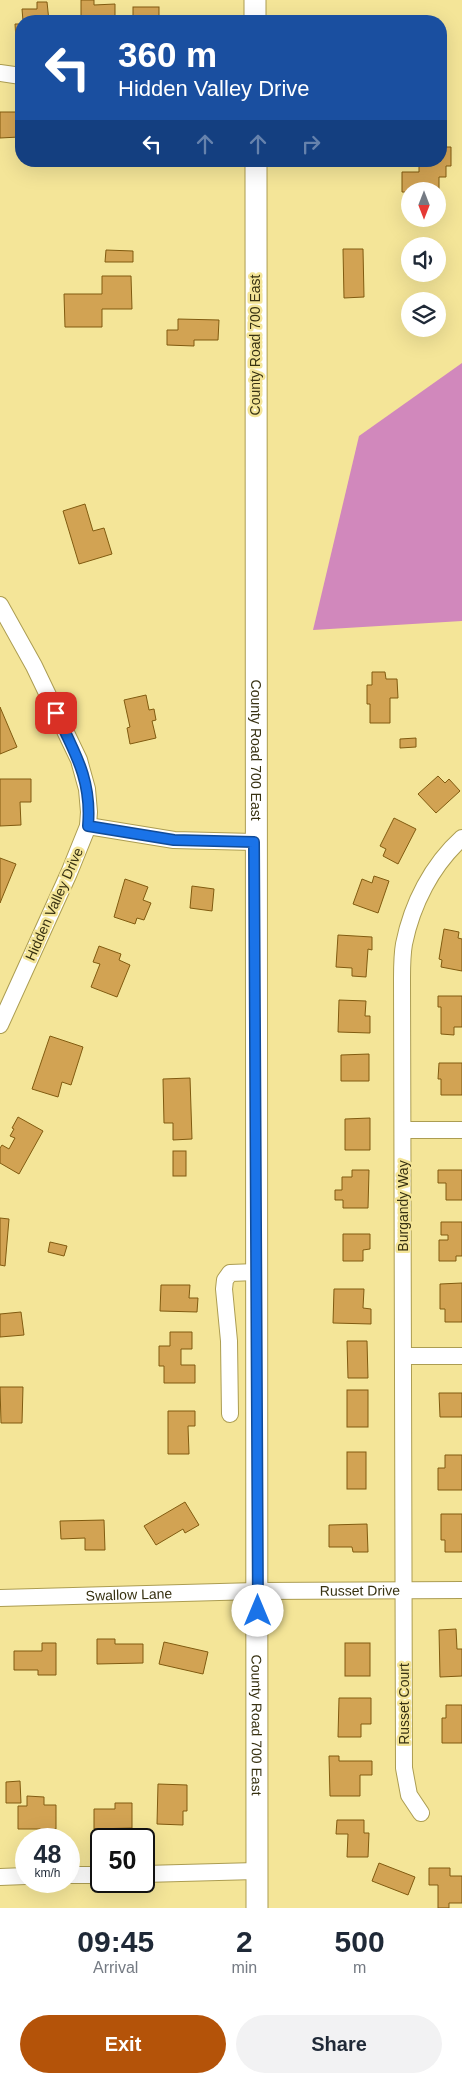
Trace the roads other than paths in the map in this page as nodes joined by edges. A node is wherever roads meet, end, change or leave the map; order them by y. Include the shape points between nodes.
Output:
1 (255, 0) edge
2 (255, 15) edge
3 (0, 73) edge
4 (15, 75) edge
5 (256, 167) edge
6 (0, 605) edge
7 (88, 826) junction
8 (462, 838) edge
9 (254, 842) junction
10 (0, 1024) edge
11 (403, 1130) junction
12 (462, 1130) edge
13 (256, 1272) junction
14 (404, 1356) junction
15 (462, 1356) edge
16 (230, 1414) dead end
17 (403, 1590) junction
18 (462, 1590) edge
19 (258, 1591) junction
20 (0, 1598) edge
21 (421, 1813) dead end
22 (257, 1871) junction
23 (155, 1874) edge
24 (15, 1876) edge
25 (0, 1877) edge
26 (258, 1908) edge

1 - 2 main road
3 - 4 street
5 - 9 main road, County Road 700 East
6 - 7 street via 34,666 79,760 88,795
7 - 9 street via 174,840
7 - 10 street, Hidden Valley Drive
8 - 11 street, Burgandy Way via 427,881 404,944
9 - 13 main road, County Road 700 East
11 - 12 street
11 - 14 street, Burgandy Way
13 - 16 street via 230,1273 225,1280
13 - 19 main road, County Road 700 East
14 - 15 street
14 - 17 street, Burgandy Way
17 - 18 street, Russet Drive
17 - 19 street, Russet Drive
17 - 21 street, Russet Court via 404,1768 409,1795
19 - 20 street, Swallow Lane
19 - 22 main road, County Road 700 East
22 - 23 street
22 - 26 main road, County Road 700 East
24 - 25 street

